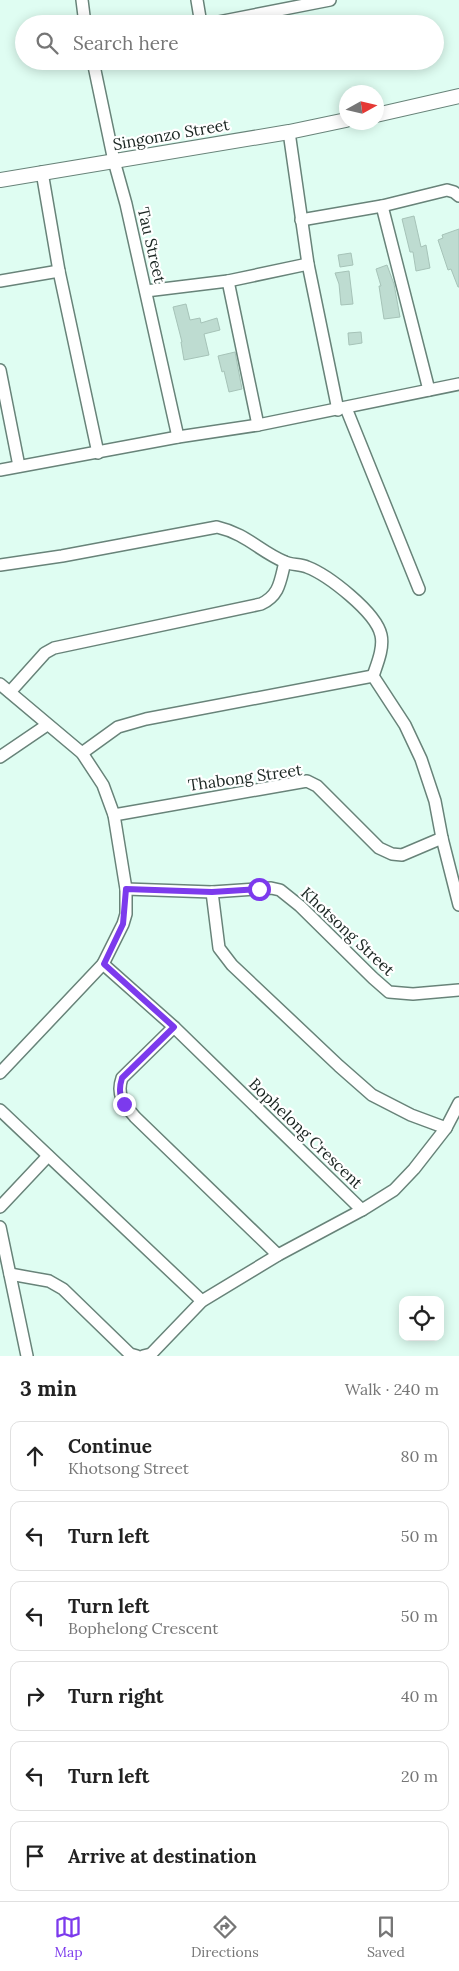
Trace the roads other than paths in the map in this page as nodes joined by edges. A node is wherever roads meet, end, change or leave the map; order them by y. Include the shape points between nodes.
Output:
1 (82, 0) edge
2 (197, 0) edge
3 (330, 0) edge
4 (84, 15) edge
5 (200, 15) edge
6 (254, 15) edge
7 (95, 70) edge
8 (459, 96) edge
9 (384, 112) edge
10 (339, 121) edge
11 (288, 132) junction
12 (114, 161) junction
13 (42, 172) junction
14 (0, 180) edge
15 (459, 196) edge
16 (382, 206) junction
17 (301, 220) junction
18 (308, 264) junction
19 (59, 271) junction
20 (0, 281) edge
21 (228, 281) junction
22 (146, 291) junction
23 (0, 370) edge
24 (459, 384) edge
25 (429, 390) junction
26 (342, 409) junction
27 (258, 425) junction
28 (178, 437) junction
29 (98, 453) junction
30 (19, 466) junction
31 (0, 470) edge
32 (285, 562) junction
33 (0, 565) edge
34 (419, 589) dead end
35 (373, 676) junction
36 (0, 684) edge
37 (10, 692) junction
38 (47, 725) junction
39 (82, 753) junction
40 (0, 757) edge
41 (114, 815) junction
42 (442, 838) junction
43 (126, 889) junction
44 (212, 892) junction
45 (459, 904) edge
46 (104, 964) junction
47 (459, 990) edge
48 (174, 1027) junction
49 (0, 1073) edge
50 (459, 1102) edge
51 (0, 1110) edge
52 (446, 1128) junction
53 (48, 1156) junction
54 (0, 1208) edge
55 (362, 1210) junction
56 (0, 1227) edge
57 (278, 1255) junction
58 (10, 1274) junction
59 (202, 1301) junction
60 (27, 1356) edge
61 (137, 1356) edge
62 (143, 1356) edge

1 - 4 street
2 - 5 street
3 - 6 street
7 - 12 street, Tau Street
8 - 9 street
10 - 11 street, Singonzo Street
11 - 12 street, Singonzo Street
11 - 17 street
12 - 13 street, Singonzo Street
12 - 22 street, Tau Street
13 - 14 street, Singonzo Street
13 - 19 street
15 - 16 street via 447,190
16 - 17 street
16 - 25 street
17 - 18 street
18 - 21 street
18 - 26 street
19 - 20 street
19 - 29 street
21 - 22 street
21 - 27 street
22 - 28 street, Tau Street
23 - 30 street
24 - 25 street
25 - 26 street
26 - 27 street
26 - 34 street
27 - 28 street
28 - 29 street
29 - 30 street
30 - 31 street
32 - 33 street via 242,535 217,527
32 - 35 street via 316,571 367,611 382,638
32 - 37 street via 277,592 266,602 54,648 39,659
35 - 39 street via 146,719 118,728
35 - 42 street via 405,725 421,759 435,801
36 - 37 street
37 - 38 street
38 - 39 street
38 - 40 street
39 - 41 street via 103,785
41 - 42 street, Thabong Street via 307,781 317,786 379,848 392,854 402,855
41 - 43 street
42 - 45 street
43 - 44 street, Khotsong Street
43 - 46 street via 123,924
44 - 47 street, Khotsong Street via 280,890 389,992 413,994
44 - 52 street via 219,948 232,965 372,1095
46 - 48 street, Bophelong Crescent
46 - 49 street
48 - 55 street, Bophelong Crescent
48 - 57 street via 122,1078 120,1096 135,1117
50 - 52 street, Bophelong Crescent
51 - 53 street
52 - 55 street, Bophelong Crescent via 394,1190
53 - 54 street
53 - 59 street
55 - 57 street
56 - 58 street
57 - 59 street
58 - 60 street
58 - 61 street via 49,1281 63,1289 130,1354
59 - 62 street via 151,1354

